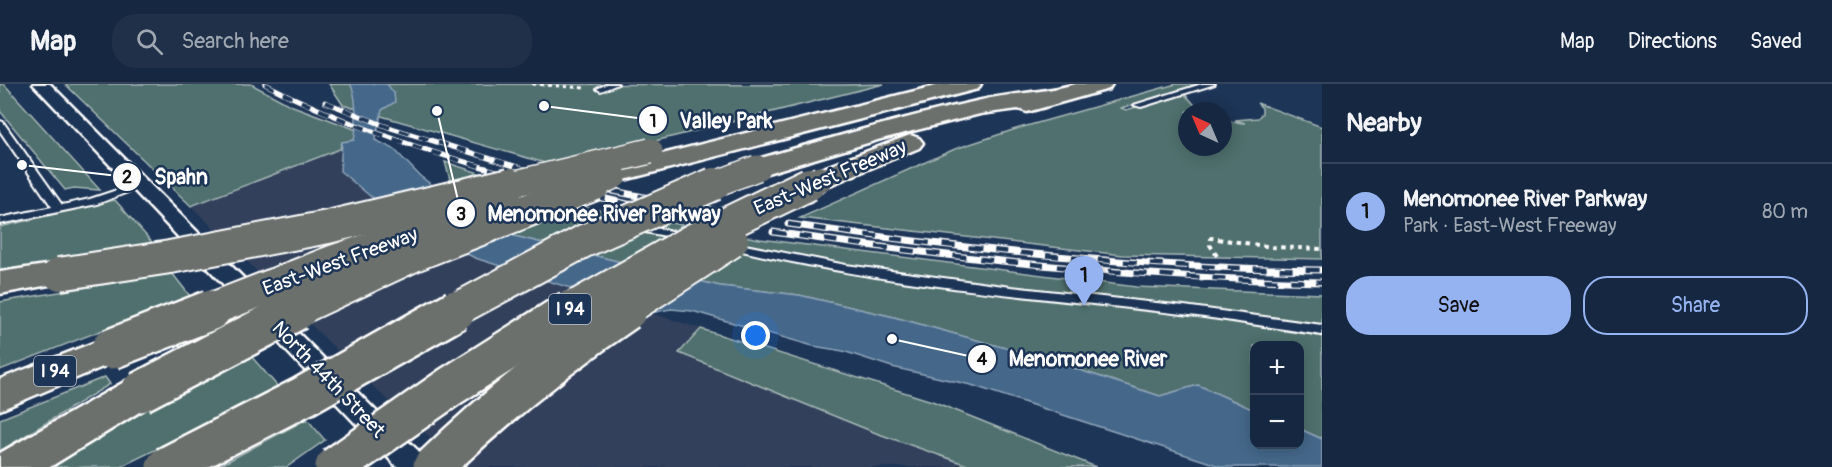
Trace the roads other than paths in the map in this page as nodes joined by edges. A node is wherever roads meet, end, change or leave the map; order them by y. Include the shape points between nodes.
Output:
1 (41, 84) edge
2 (614, 84) edge
3 (930, 84) edge
4 (970, 84) edge
5 (1101, 84) edge
6 (1211, 84) edge
7 (601, 89) road end
8 (1047, 99) junction
9 (1138, 105) dead end
10 (0, 124) edge
11 (624, 172) junction
12 (820, 178) junction
13 (141, 185) junction
14 (59, 209) junction
15 (0, 221) edge
16 (605, 223) dead end
17 (0, 283) edge
18 (1322, 330) edge
19 (0, 395) edge
20 (13, 467) edge
21 (166, 467) edge
22 (335, 467) edge
23 (416, 467) edge
24 (433, 467) edge

1 - 13 street, North 44th Street
2 - 7 lane
3 - 17 highway, bridge via 318,230
4 - 11 highway, East-West Freeway / I 94
5 - 8 highway, East-West Freeway / I 94
6 - 9 lane
8 - 12 highway, East-West Freeway / I 94 via 920,140
8 - 21 highway, bridge via 980,107 872,134 757,168 668,203 577,244 272,414
10 - 14 lane
11 - 19 highway, East-West Freeway / I 94, bridge via 345,257
11 - 20 highway, bridge via 463,235 257,329
12 - 22 highway, East-West Freeway / I 94, bridge via 726,222 576,305 458,380
12 - 24 highway, bridge via 586,338 497,408
13 - 14 lane
13 - 23 street, North 44th Street
14 - 15 lane
16 - 18 lane via 846,269 1184,309

